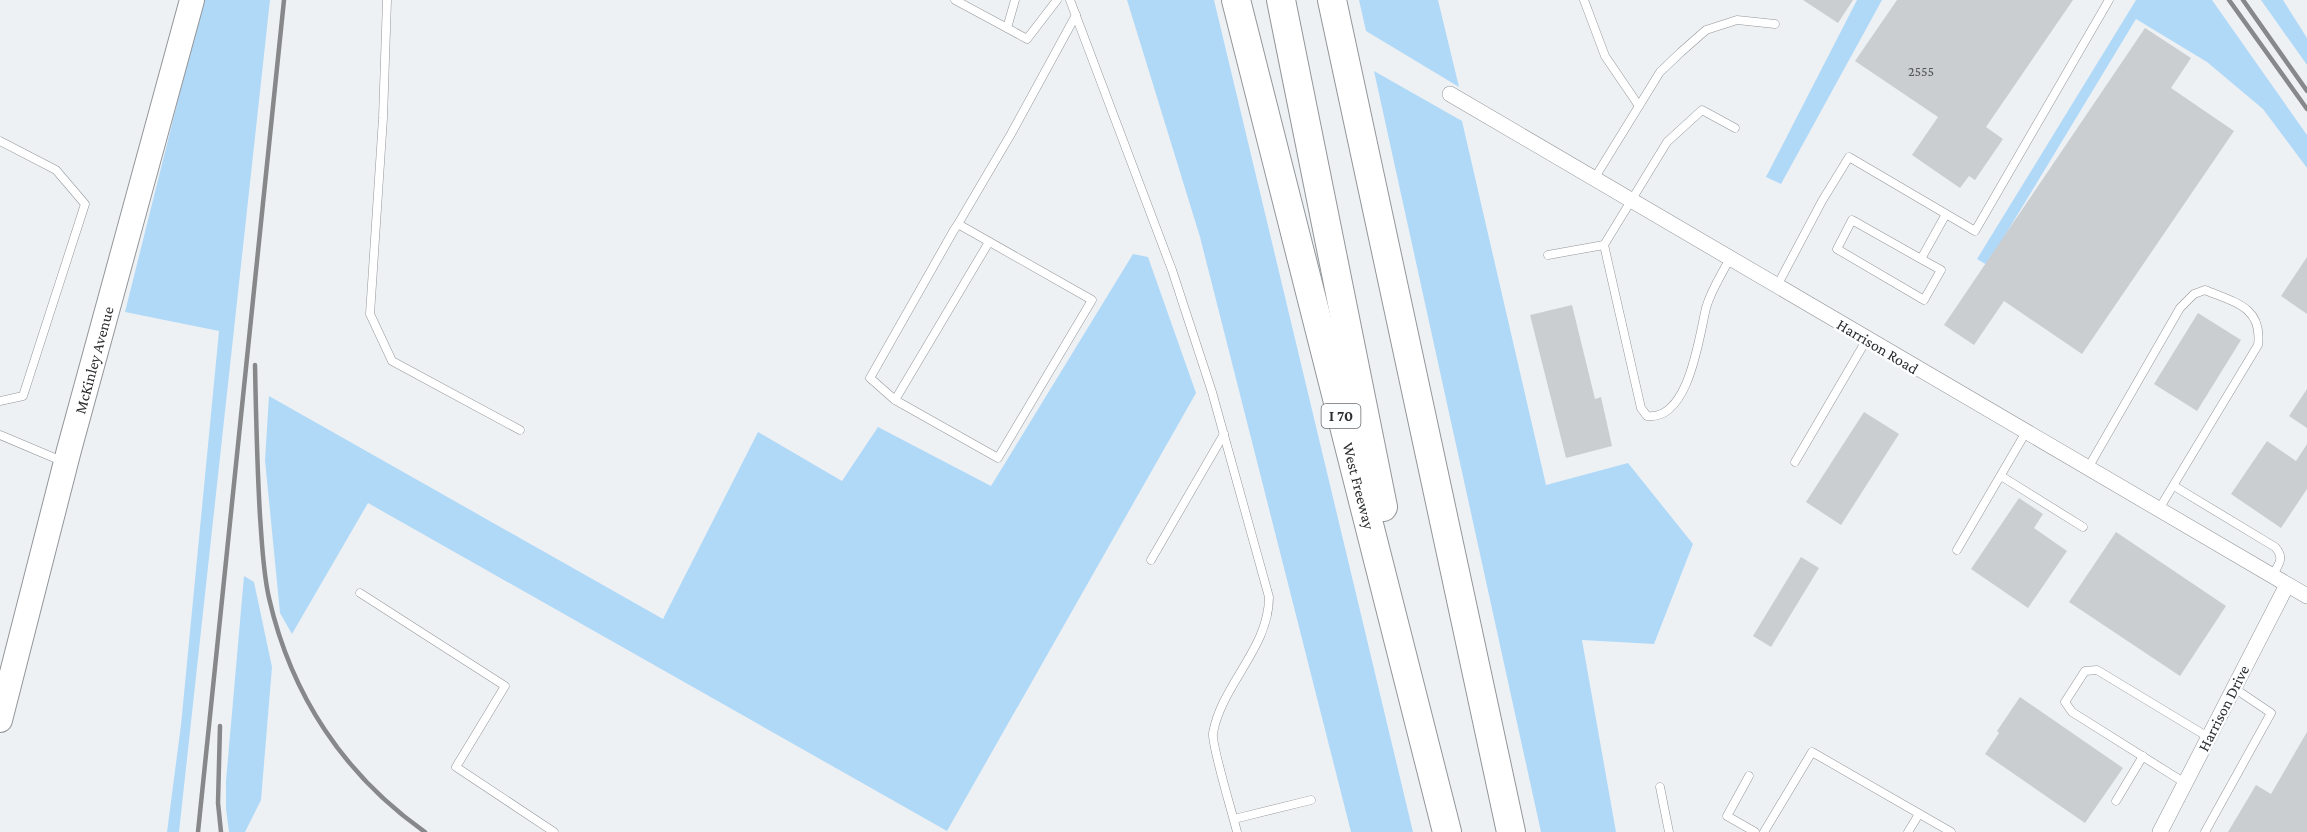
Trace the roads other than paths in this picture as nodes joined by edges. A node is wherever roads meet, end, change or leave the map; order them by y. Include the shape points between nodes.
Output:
1 (192, 0) edge
2 (387, 0) edge
3 (955, 0) edge
4 (1015, 0) edge
5 (1056, 0) edge
6 (1070, 0) edge
7 (1236, 0) edge
8 (1281, 0) edge
9 (1332, 0) edge
10 (1584, 0) edge
11 (2109, 0) edge
12 (1076, 15) junction
13 (1775, 24) dead end
14 (1007, 28) junction
15 (1450, 94) dead end
16 (1639, 106) junction
17 (1734, 128) dead end
18 (0, 141) edge
19 (1594, 178) junction
20 (1630, 200) junction
21 (1946, 214) junction
22 (958, 224) junction
23 (989, 242) junction
24 (1604, 245) junction
25 (1548, 255) dead end
26 (1730, 258) junction
27 (1921, 258) junction
28 (1777, 286) junction
29 (1867, 339) junction
30 (895, 400) junction
31 (0, 401) edge
32 (520, 430) dead end
33 (2026, 432) junction
34 (1224, 434) junction
35 (0, 435) edge
36 (65, 462) junction
37 (1795, 462) dead end
38 (2088, 468) junction
39 (2001, 476) junction
40 (2174, 486) junction
41 (2159, 509) junction
42 (2083, 527) dead end
43 (1957, 550) dead end
44 (1151, 560) dead end
45 (2272, 576) junction
46 (2287, 585) junction
47 (360, 593) dead end
48 (2307, 596) edge
49 (2234, 688) junction
50 (0, 720) edge
51 (2208, 736) junction
52 (2143, 756) junction
53 (1749, 776) dead end
54 (2185, 783) junction
55 (1660, 787) dead end
56 (1311, 800) dead end
57 (2116, 801) dead end
58 (1919, 814) junction
59 (1234, 819) junction
60 (554, 832) edge
61 (1237, 832) edge
62 (1447, 832) edge
63 (1511, 832) edge
64 (1669, 832) edge
65 (1755, 832) edge
66 (1764, 832) edge
67 (1908, 832) edge
68 (1952, 832) edge
69 (2160, 832) edge
70 (2205, 832) edge

1 - 36 main road, McKinley Avenue
2 - 32 lane via 370,314 392,361
3 - 14 lane
4 - 14 lane
5 - 14 lane via 1027,39
6 - 12 lane
7 - 62 highway, West Freeway / I 70
8 - 62 highway
9 - 63 highway
10 - 16 lane via 1605,57
11 - 21 lane via 1975,231
12 - 22 lane
12 - 34 lane via 1172,270
13 - 16 lane via 1737,20 1706,30 1660,72
15 - 19 street, Harrison Road
16 - 19 lane
17 - 20 lane via 1702,110 1667,142
18 - 31 lane via 56,170 85,204 23,396
19 - 20 street, Harrison Road
20 - 24 lane
20 - 26 street, Harrison Road
21 - 27 lane
21 - 28 lane via 1849,157
22 - 23 lane
22 - 30 lane via 870,378
23 - 30 lane
23 - 30 lane via 1092,300 998,458
24 - 25 lane
24 - 26 lane via 1641,408 1647,416 1658,417 1670,410 1682,390 1712,292
26 - 28 street, Harrison Road
27 - 27 lane via 1852,220 1836,249 1924,300 1941,270
28 - 29 street, Harrison Road
29 - 33 street, Harrison Road
29 - 37 lane
33 - 38 street, Harrison Road
33 - 39 lane
34 - 44 lane
34 - 59 lane via 1269,597 1269,614 1259,639 1220,711 1212,735
35 - 36 lane
36 - 50 main road, McKinley Avenue
38 - 40 lane via 2180,308 2194,294 2205,290 2253,314 2258,345
38 - 41 street, Harrison Road
39 - 42 lane
39 - 43 lane
40 - 41 lane
40 - 45 lane via 2275,547 2282,559
41 - 45 street, Harrison Road
45 - 46 street, Harrison Road
46 - 48 street, Harrison Road
46 - 49 street, Harrison Drive
47 - 60 lane via 505,686 456,767
49 - 51 street, Harrison Drive
49 - 70 lane via 2271,713
51 - 52 lane via 2097,670 2085,671 2065,702 2072,712
51 - 54 street, Harrison Drive
52 - 54 lane
52 - 57 lane
53 - 65 lane via 1727,816
54 - 69 street, Harrison Drive
55 - 64 lane
56 - 59 lane
58 - 66 lane via 1812,752
58 - 67 lane
58 - 68 lane
59 - 61 lane

